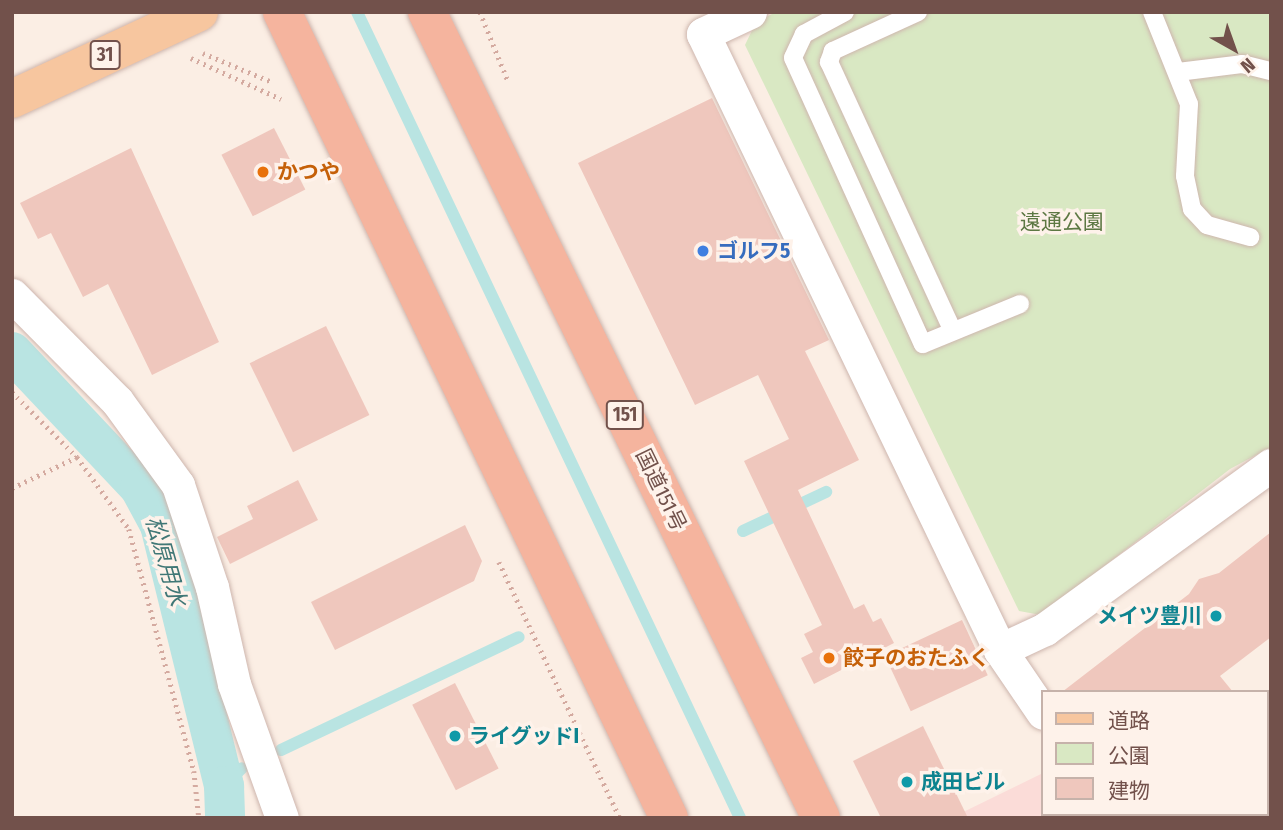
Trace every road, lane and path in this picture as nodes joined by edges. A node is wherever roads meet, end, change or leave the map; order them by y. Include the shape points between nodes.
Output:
1 (199, 12) edge
2 (282, 12) edge
3 (427, 12) edge
4 (750, 12) edge
5 (845, 12) edge
6 (918, 12) edge
7 (1152, 12) edge
8 (202, 52) dead end
9 (191, 57) dead end
10 (1271, 71) edge
11 (1178, 72) junction
12 (276, 84) dead end
13 (12, 99) edge
14 (286, 110) dead end
15 (898, 213) junction
16 (869, 225) junction
17 (1250, 237) dead end
18 (12, 295) edge
19 (1020, 304) dead end
20 (953, 331) junction
21 (12, 392) edge
22 (77, 457) junction
23 (1271, 465) edge
24 (12, 488) edge
25 (497, 557) dead end
26 (1000, 650) junction
27 (1042, 712) edge
28 (199, 818) edge
29 (282, 818) edge
30 (620, 818) edge
31 (669, 818) edge
32 (821, 818) edge

1 - 13 main road, 31
2 - 31 highway
3 - 32 highway, 国道151号 / 151
4 - 26 street via 703,34
5 - 16 lane via 804,34 793,58
6 - 15 lane via 833,51 829,62
7 - 11 lane
8 - 12 path
9 - 14 path via 281,99
10 - 11 lane via 1242,64
11 - 17 lane via 1189,104 1185,176 1192,209 1207,225
15 - 16 lane
15 - 20 lane
16 - 20 lane via 923,344
18 - 29 street via 117,401 178,485 212,587 234,684
19 - 20 lane
21 - 22 path
22 - 24 path
22 - 28 path via 130,529 194,771
23 - 26 street via 1045,629
25 - 30 path
26 - 27 street

